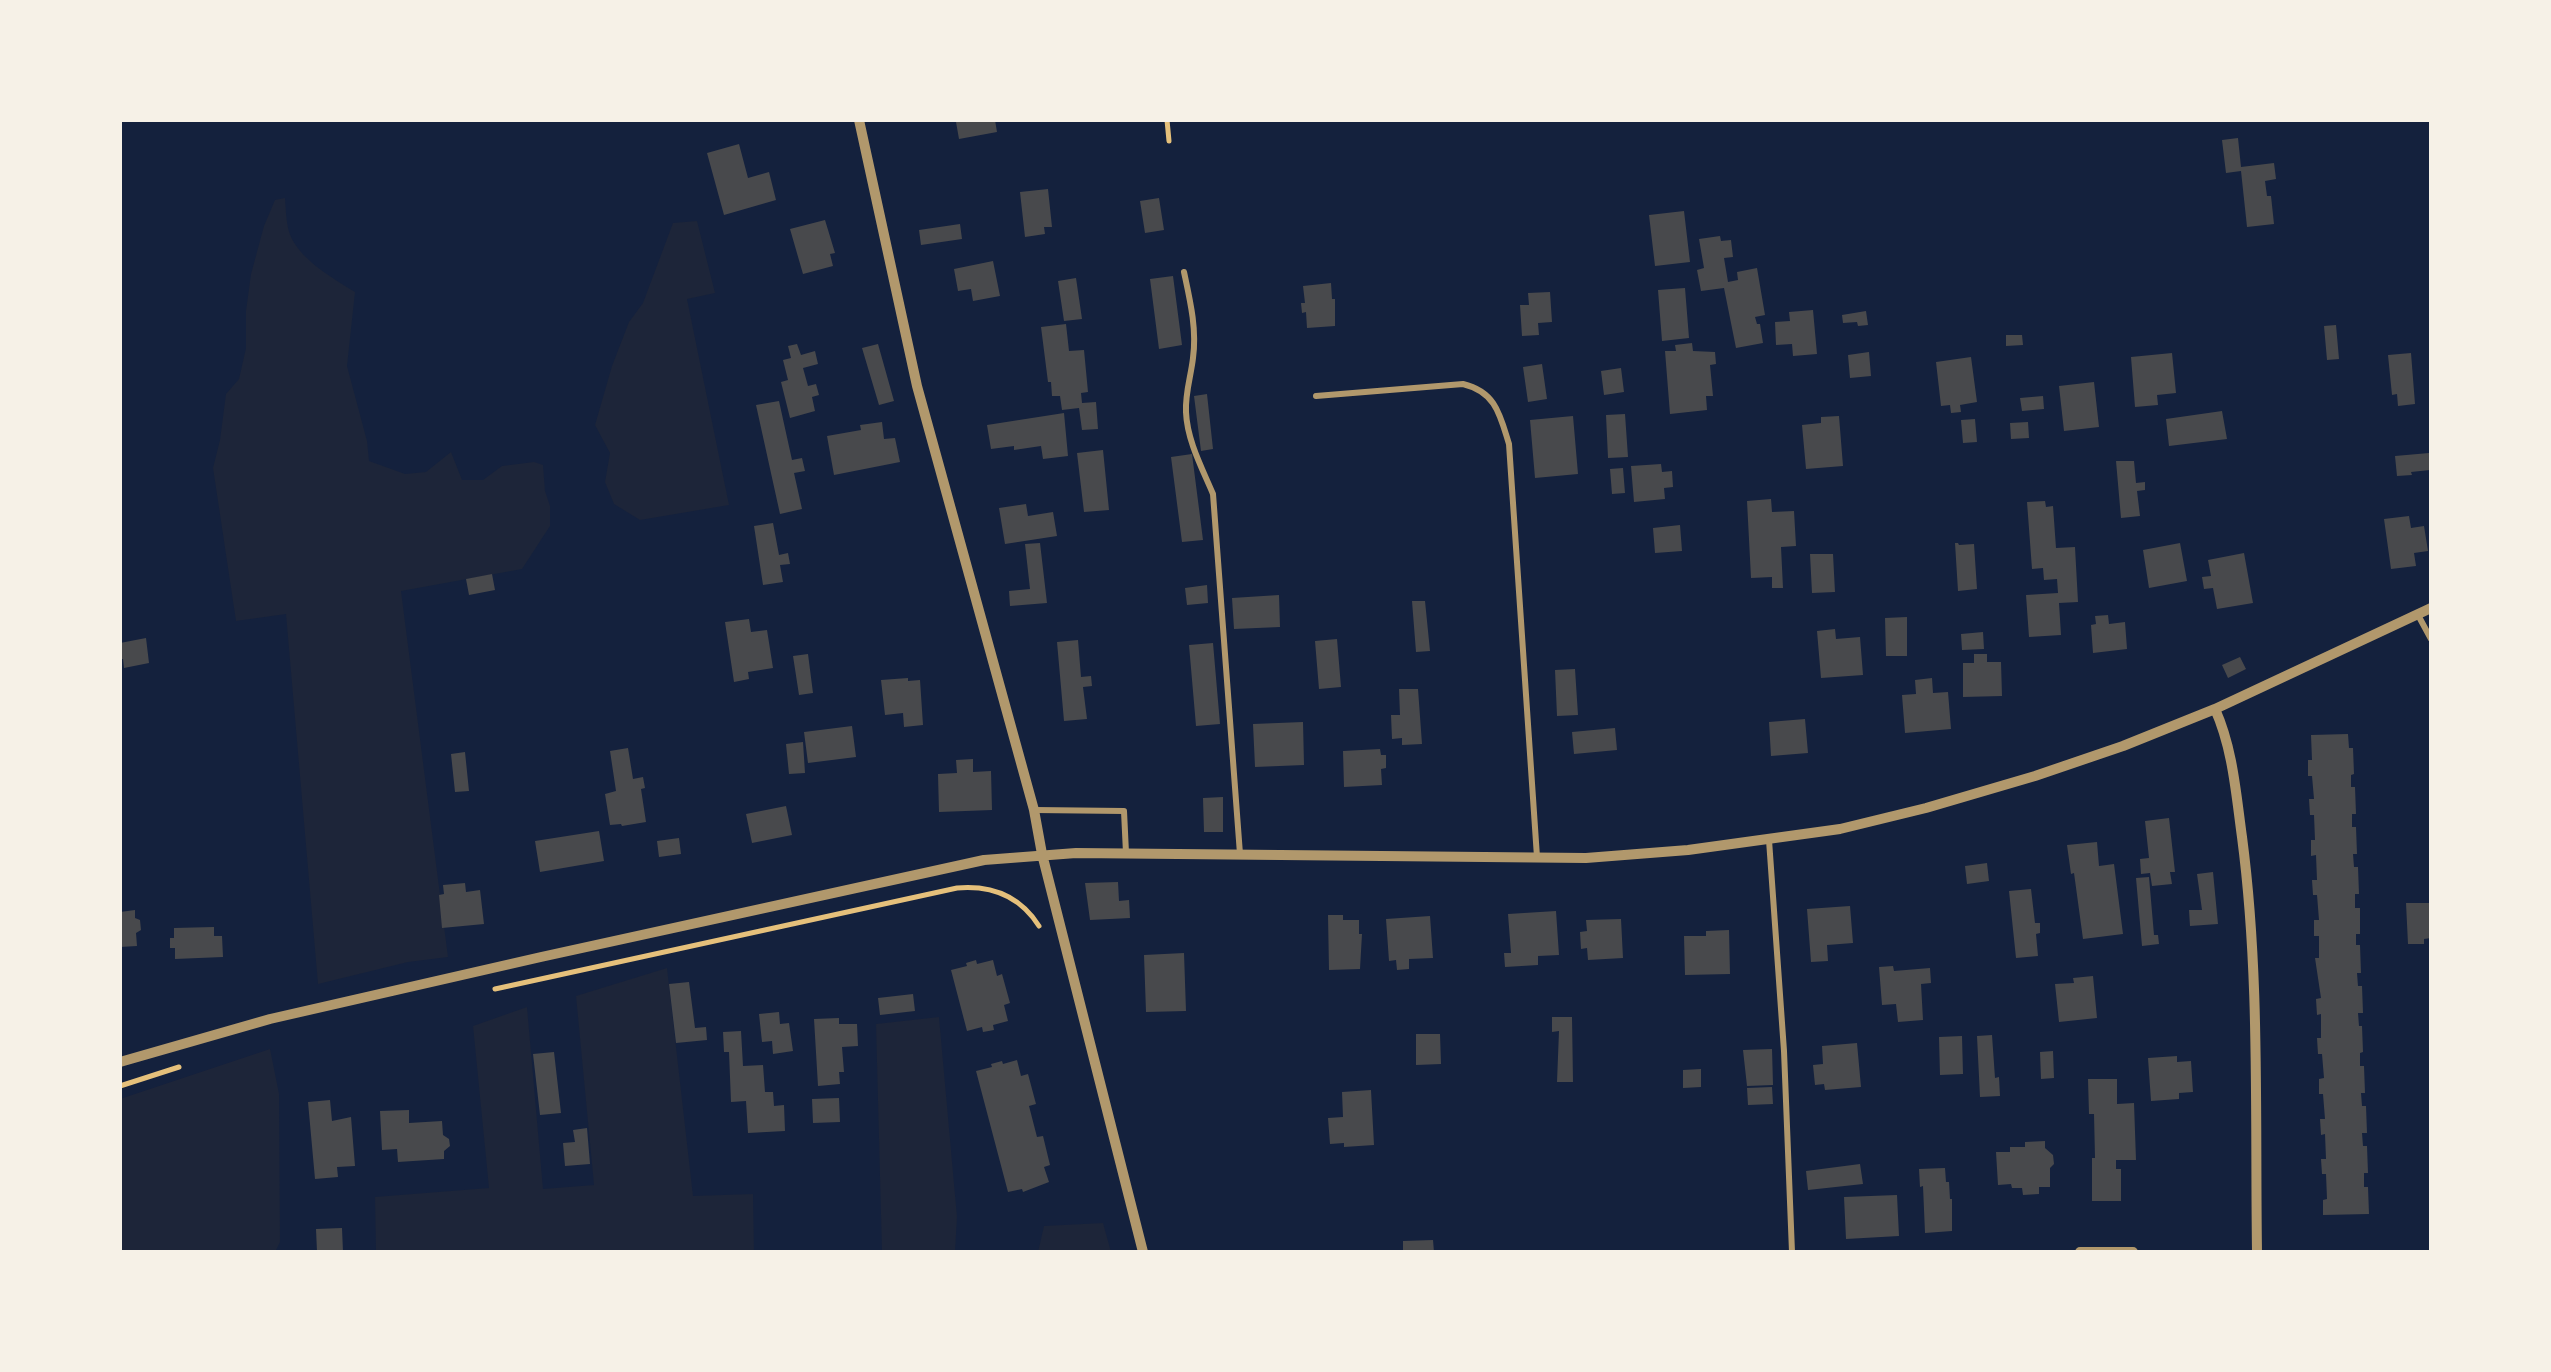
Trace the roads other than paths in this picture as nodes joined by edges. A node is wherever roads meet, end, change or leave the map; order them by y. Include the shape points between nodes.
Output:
1 (859, 120) edge
2 (1184, 272) dead end
3 (1316, 396) dead end
4 (2431, 608) edge
5 (2417, 614) junction
6 (2431, 639) edge
7 (2215, 709) junction
8 (1034, 810) junction
9 (1769, 840) junction
10 (1126, 853) junction
11 (1042, 854) junction
12 (1240, 854) junction
13 (1537, 858) junction
14 (120, 1062) edge
15 (1143, 1252) edge
16 (1792, 1252) edge
17 (2080, 1252) edge
18 (2133, 1252) edge
19 (2257, 1252) edge

1 - 8 street via 917,386
2 - 12 lane via 1194,355 1186,415 1213,494
3 - 13 lane via 1463,384 1478,387 1498,408 1509,444
4 - 5 street
5 - 6 lane
5 - 7 street
7 - 9 street via 2124,746 1944,803
7 - 19 street via 2230,755 2252,935
8 - 10 lane via 1124,811
8 - 11 street
9 - 13 street
9 - 16 lane
10 - 11 street
10 - 12 street
11 - 14 street via 984,860 541,957 238,1027
11 - 15 street
12 - 13 street
17 - 18 street

